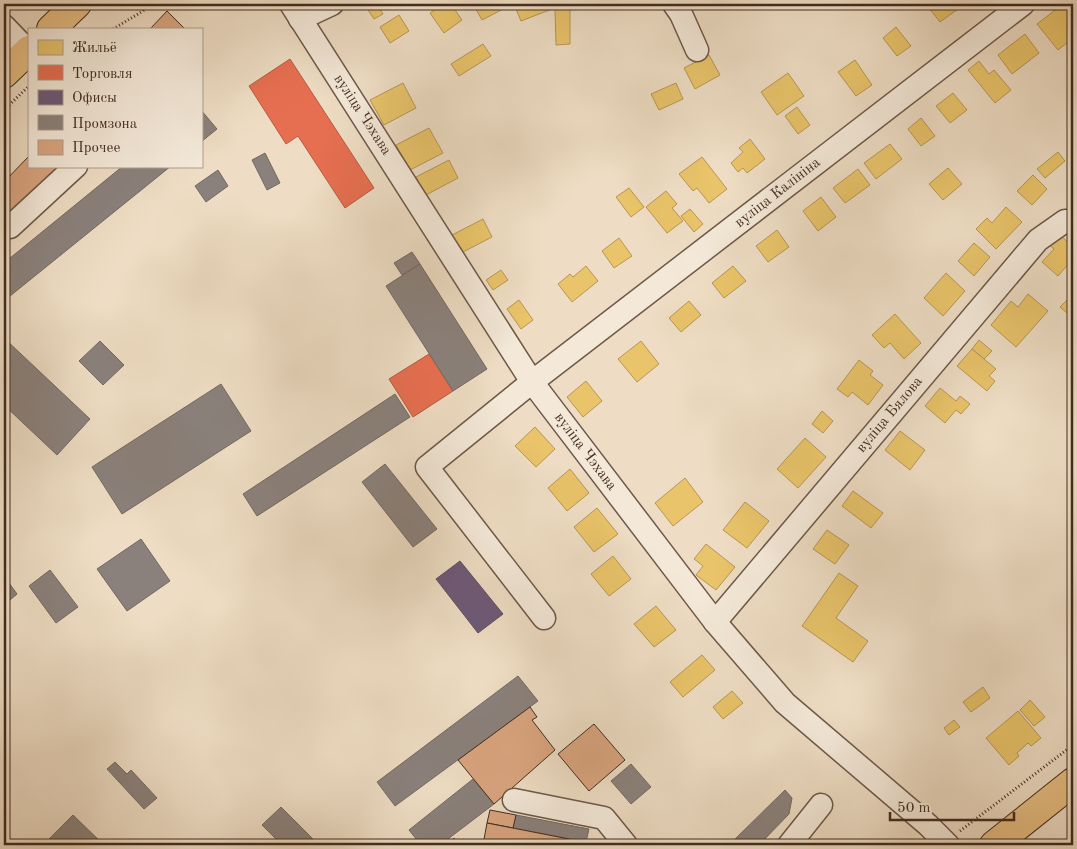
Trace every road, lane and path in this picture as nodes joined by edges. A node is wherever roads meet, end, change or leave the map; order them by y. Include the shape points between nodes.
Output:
1 (77, 4) edge
2 (149, 4) edge
3 (332, 4) edge
4 (674, 4) edge
5 (1023, 4) edge
6 (295, 11) edge
7 (4, 26) edge
8 (52, 28) edge
9 (115, 28) edge
10 (697, 50) dead end
11 (28, 51) edge
12 (4, 74) edge
13 (28, 87) edge
14 (4, 110) edge
15 (74, 168) edge
16 (1073, 221) edge
17 (10, 228) dead end
18 (532, 382) junction
19 (544, 618) dead end
20 (715, 622) junction
21 (1073, 745) edge
22 (1073, 782) edge
23 (514, 800) dead end
24 (821, 805) dead end
25 (947, 844) edge
26 (626, 845) edge
27 (789, 845) edge
28 (994, 845) edge

1 - 8 main road
2 - 9 path
3 - 6 street
4 - 10 street
5 - 18 street, вуліца Калініна
6 - 18 street, вуліца Чэхава
7 - 11 street
11 - 12 main road
13 - 14 path
15 - 17 street
16 - 20 street, вуліца Бялова via 1066,220 1038,240
18 - 19 street, вуліца Калініна via 427,467
18 - 20 street, вуліца Чэхава
20 - 25 street, вуліца Чэхава via 785,703
21 - 25 path
22 - 28 main road
23 - 26 street via 604,818
24 - 27 street

